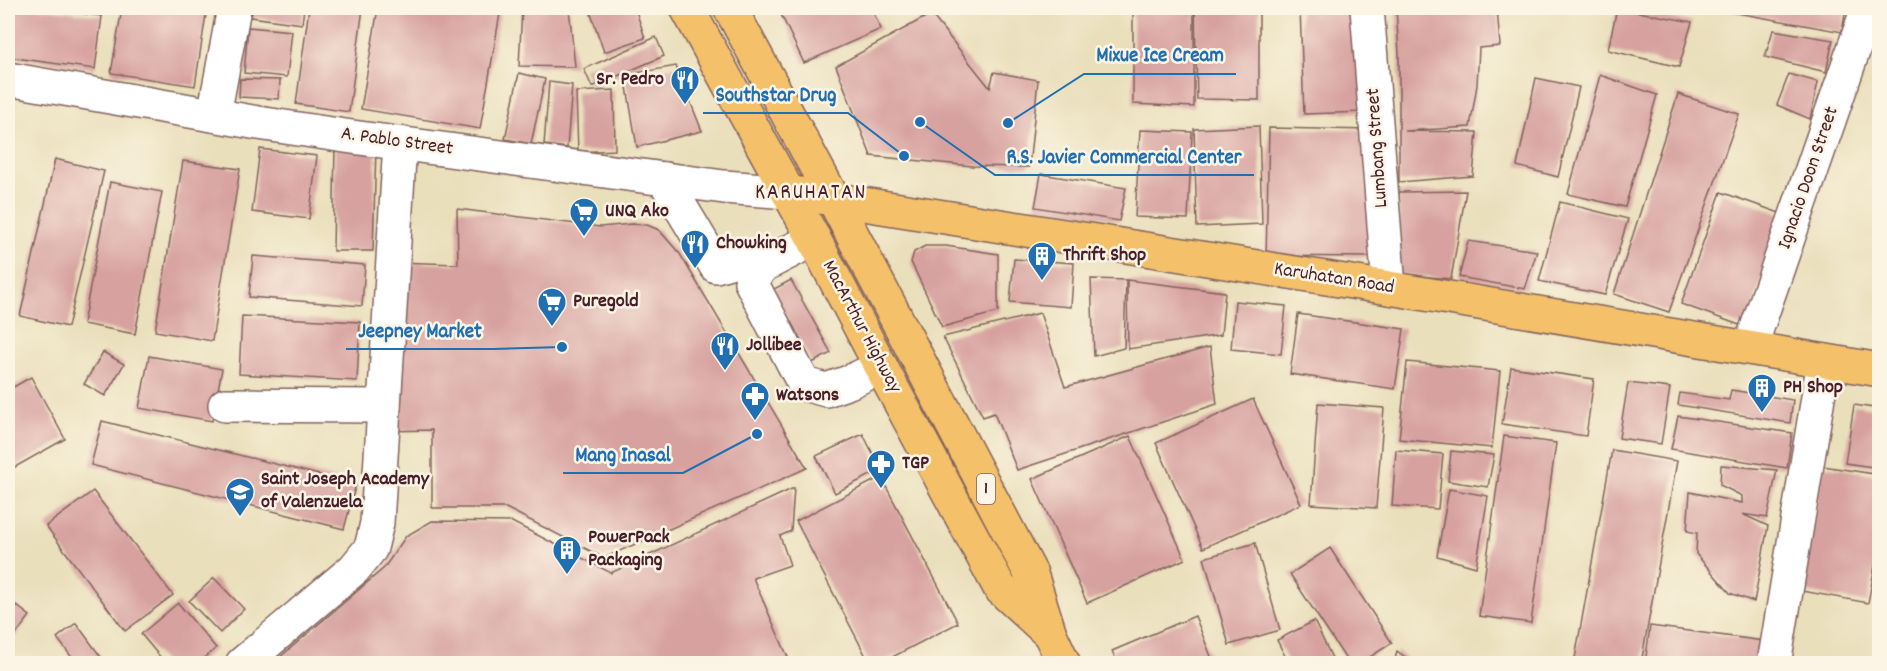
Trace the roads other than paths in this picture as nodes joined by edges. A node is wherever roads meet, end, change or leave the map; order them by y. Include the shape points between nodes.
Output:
1 (234, 8) edge
2 (687, 8) edge
3 (730, 8) edge
4 (1367, 8) edge
5 (1868, 8) edge
6 (8, 80) edge
7 (214, 116) junction
8 (400, 143) junction
9 (664, 179) junction
10 (788, 192) junction
11 (834, 200) junction
12 (814, 239) junction
13 (762, 266) junction
14 (1389, 288) junction
15 (1750, 348) junction
16 (1824, 361) junction
17 (881, 367) junction
18 (1880, 370) edge
19 (225, 405) dead end
20 (384, 406) junction
21 (1050, 634) junction
22 (242, 663) edge
23 (1064, 663) edge
24 (1774, 663) edge

1 - 7 street
2 - 10 main road, MacArthur Highway / 1
3 - 11 main road, MacArthur Highway / 1
4 - 14 street, Lumbang Street
5 - 15 street, Ignacio Doon Street
6 - 7 street, A. Pablo Street
7 - 8 street, A. Pablo Street
8 - 9 street, A. Pablo Street
8 - 20 street
9 - 10 street, A. Pablo Street
9 - 13 street via 717,266 740,259
10 - 11 main road, Karuhatan Road
10 - 12 main road, MacArthur Highway / 1
11 - 14 main road, Karuhatan Road
11 - 21 main road, MacArthur Highway / 1 via 1031,574
12 - 13 street
12 - 17 main road, MacArthur Highway / 1
13 - 17 street via 751,282 804,384 826,390
14 - 15 main road, Karuhatan Road
15 - 16 main road, Karuhatan Road
16 - 18 main road, Karuhatan Road
16 - 24 street
17 - 21 main road, MacArthur Highway / 1 via 1000,588
19 - 20 street
20 - 22 street via 377,523 371,548 354,569
21 - 23 main road, MacArthur Highway / 1

